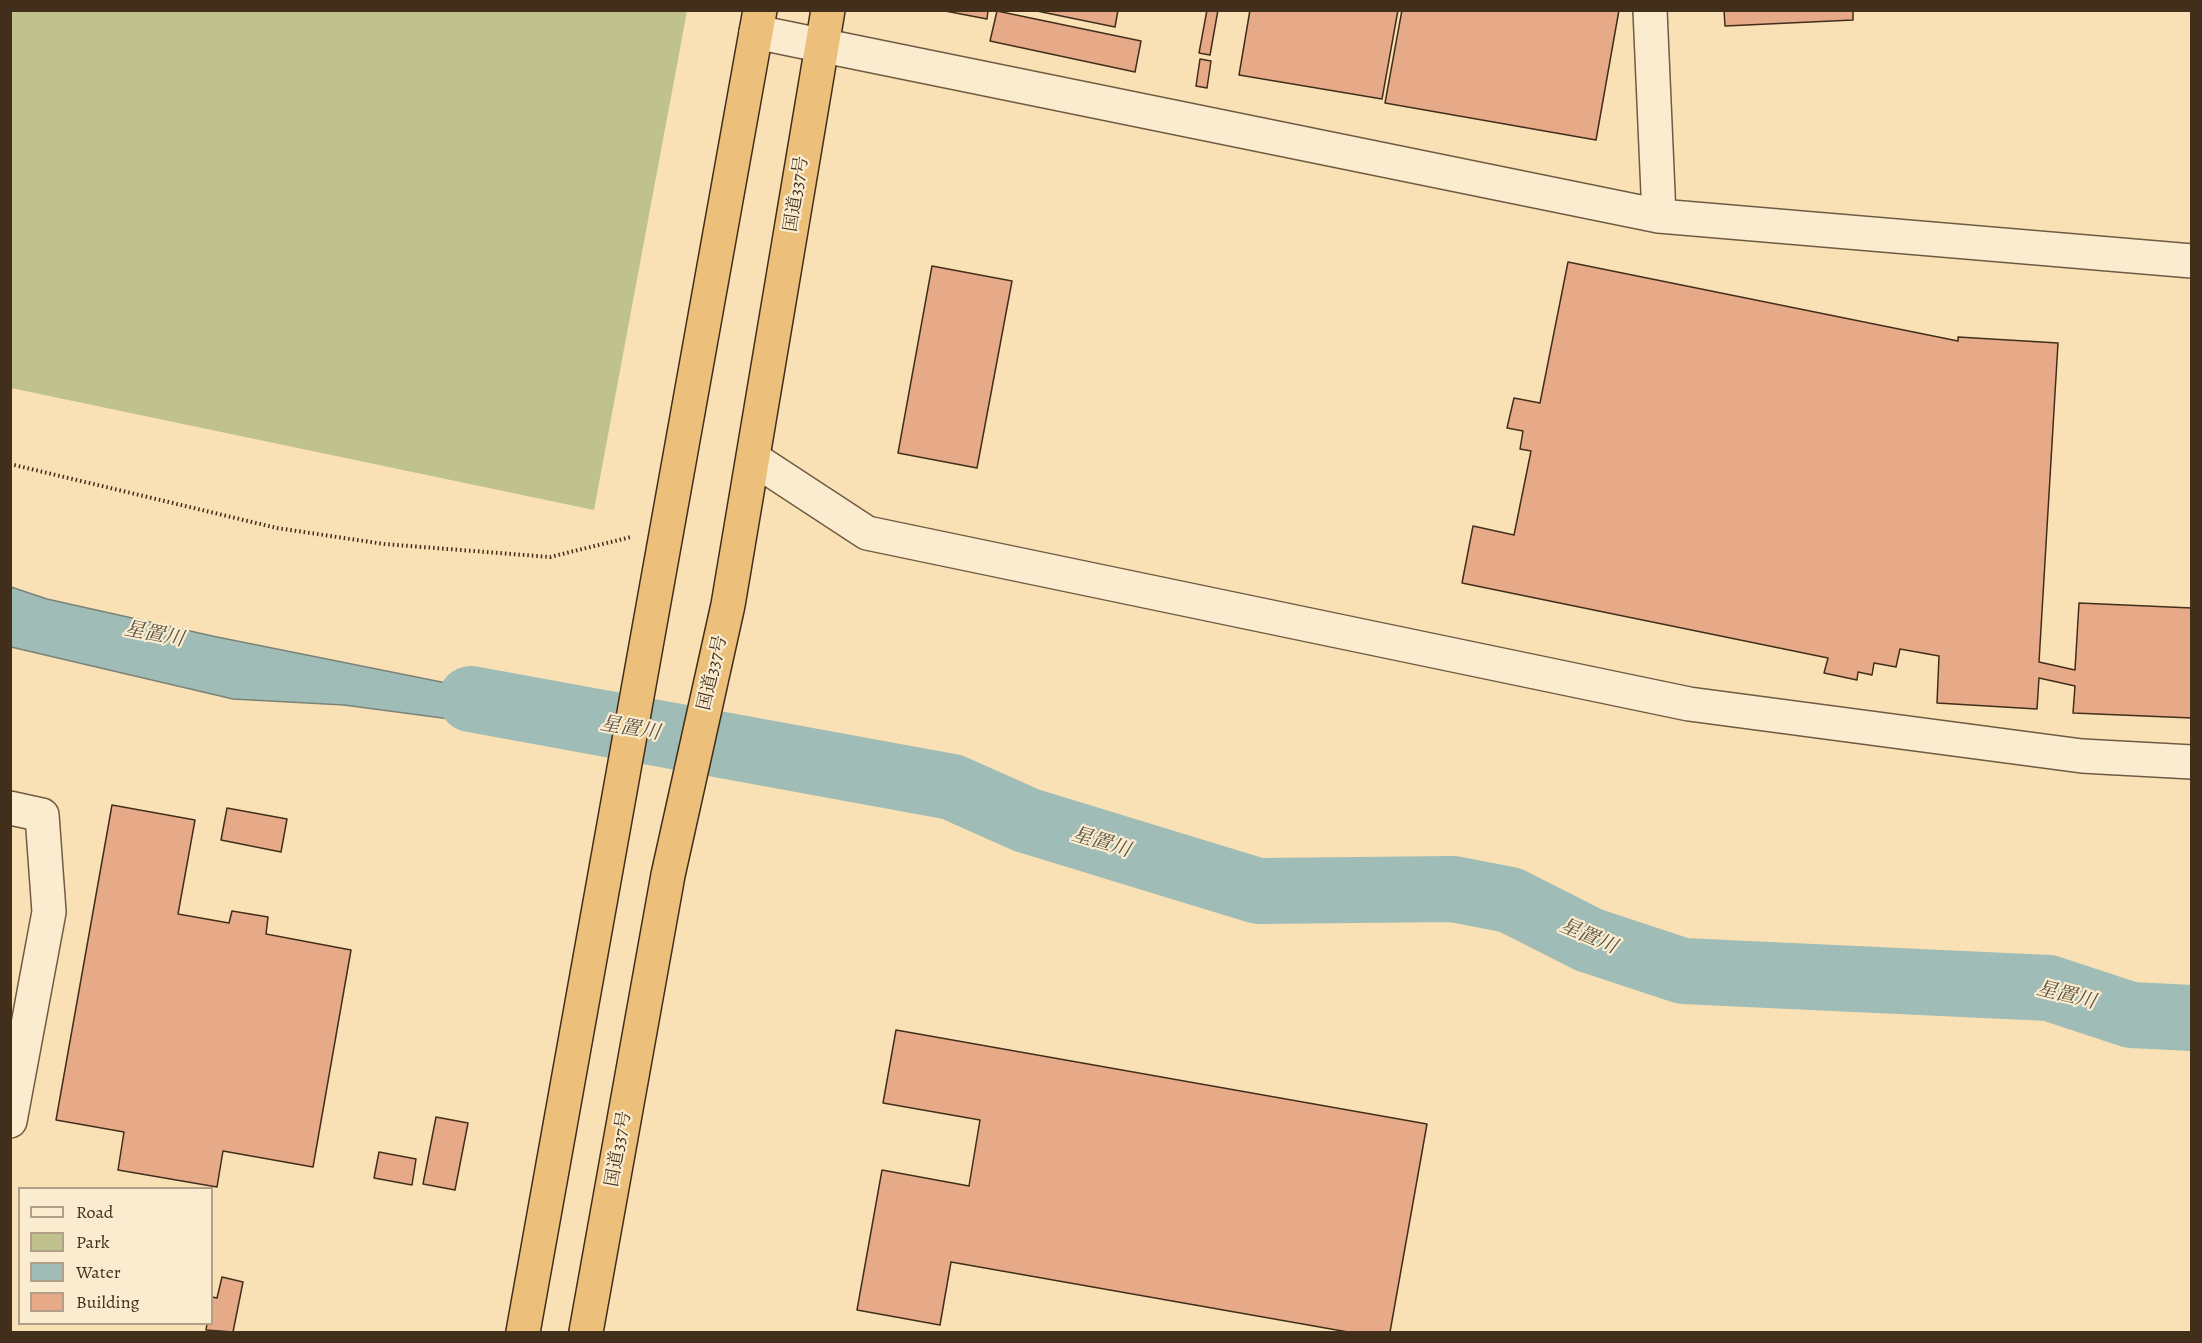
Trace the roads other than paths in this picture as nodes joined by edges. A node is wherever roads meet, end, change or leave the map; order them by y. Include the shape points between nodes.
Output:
1 (828, 10) edge
2 (1650, 10) edge
3 (758, 21) edge
4 (821, 45) junction
5 (1659, 216) junction
6 (2192, 261) edge
7 (754, 459) junction
8 (2192, 762) edge
9 (10, 808) edge
10 (10, 1121) edge
11 (522, 1332) edge
12 (586, 1332) edge

1 - 4 highway, 国道337号
2 - 5 street
3 - 4 street
3 - 11 highway
4 - 5 street
4 - 7 highway, 国道337号
5 - 6 street
7 - 8 street via 867,533 1689,704 2082,756
7 - 12 highway, 国道337号 via 728,605 668,875
9 - 10 street via 42,815 49,912

